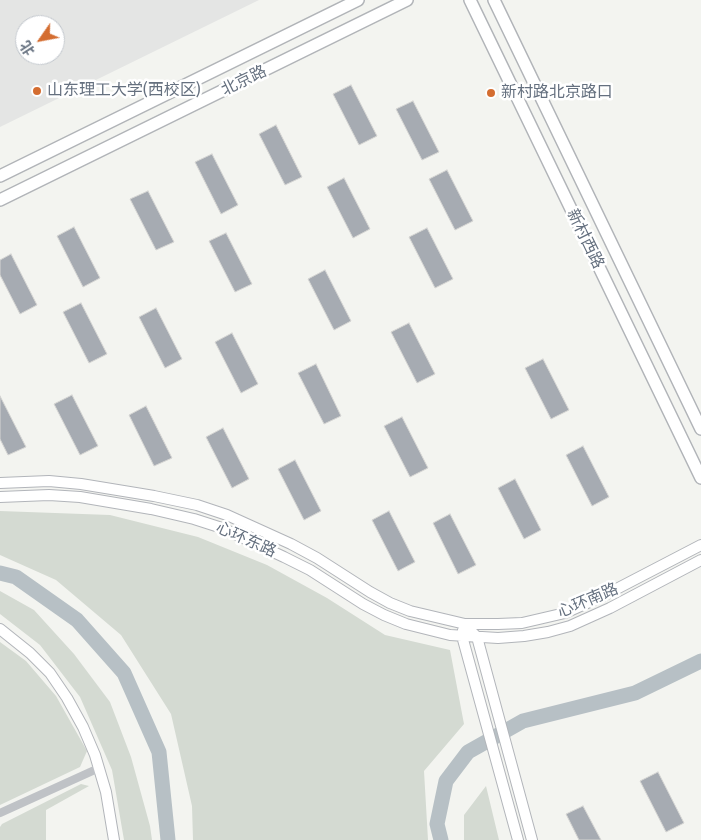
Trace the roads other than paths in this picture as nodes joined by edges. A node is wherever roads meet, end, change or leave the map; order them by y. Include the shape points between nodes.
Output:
1 (358, 0) edge
2 (407, 0) edge
3 (470, 0) edge
4 (494, 0) edge
5 (0, 176) edge
6 (0, 200) edge
7 (701, 429) edge
8 (701, 478) edge
9 (0, 483) edge
10 (0, 496) edge
11 (701, 544) edge
12 (701, 560) edge
13 (465, 624) junction
14 (0, 629) edge
15 (462, 636) junction
16 (477, 637) junction
17 (100, 768) junction
18 (0, 813) edge
19 (114, 840) edge
20 (518, 840) edge
21 (532, 840) edge

1 - 5 main road, 北京路
2 - 6 main road, 北京路
3 - 8 main road, 新村西路
4 - 7 main road, 新村西路
9 - 13 main road, 心环东路 via 49,481 81,484 204,508 291,544 362,587 410,611
10 - 15 main road, 心环东路 via 80,497 194,518 284,556 384,615 427,630
11 - 13 main road, 心环南路 via 565,613 522,623
12 - 16 main road, 心环南路 via 570,626 524,636
13 - 15 main road
13 - 16 main road
14 - 17 main road via 50,673 83,727
15 - 16 main road, 心环东路
15 - 20 main road
16 - 21 main road
17 - 18 street
17 - 19 main road

